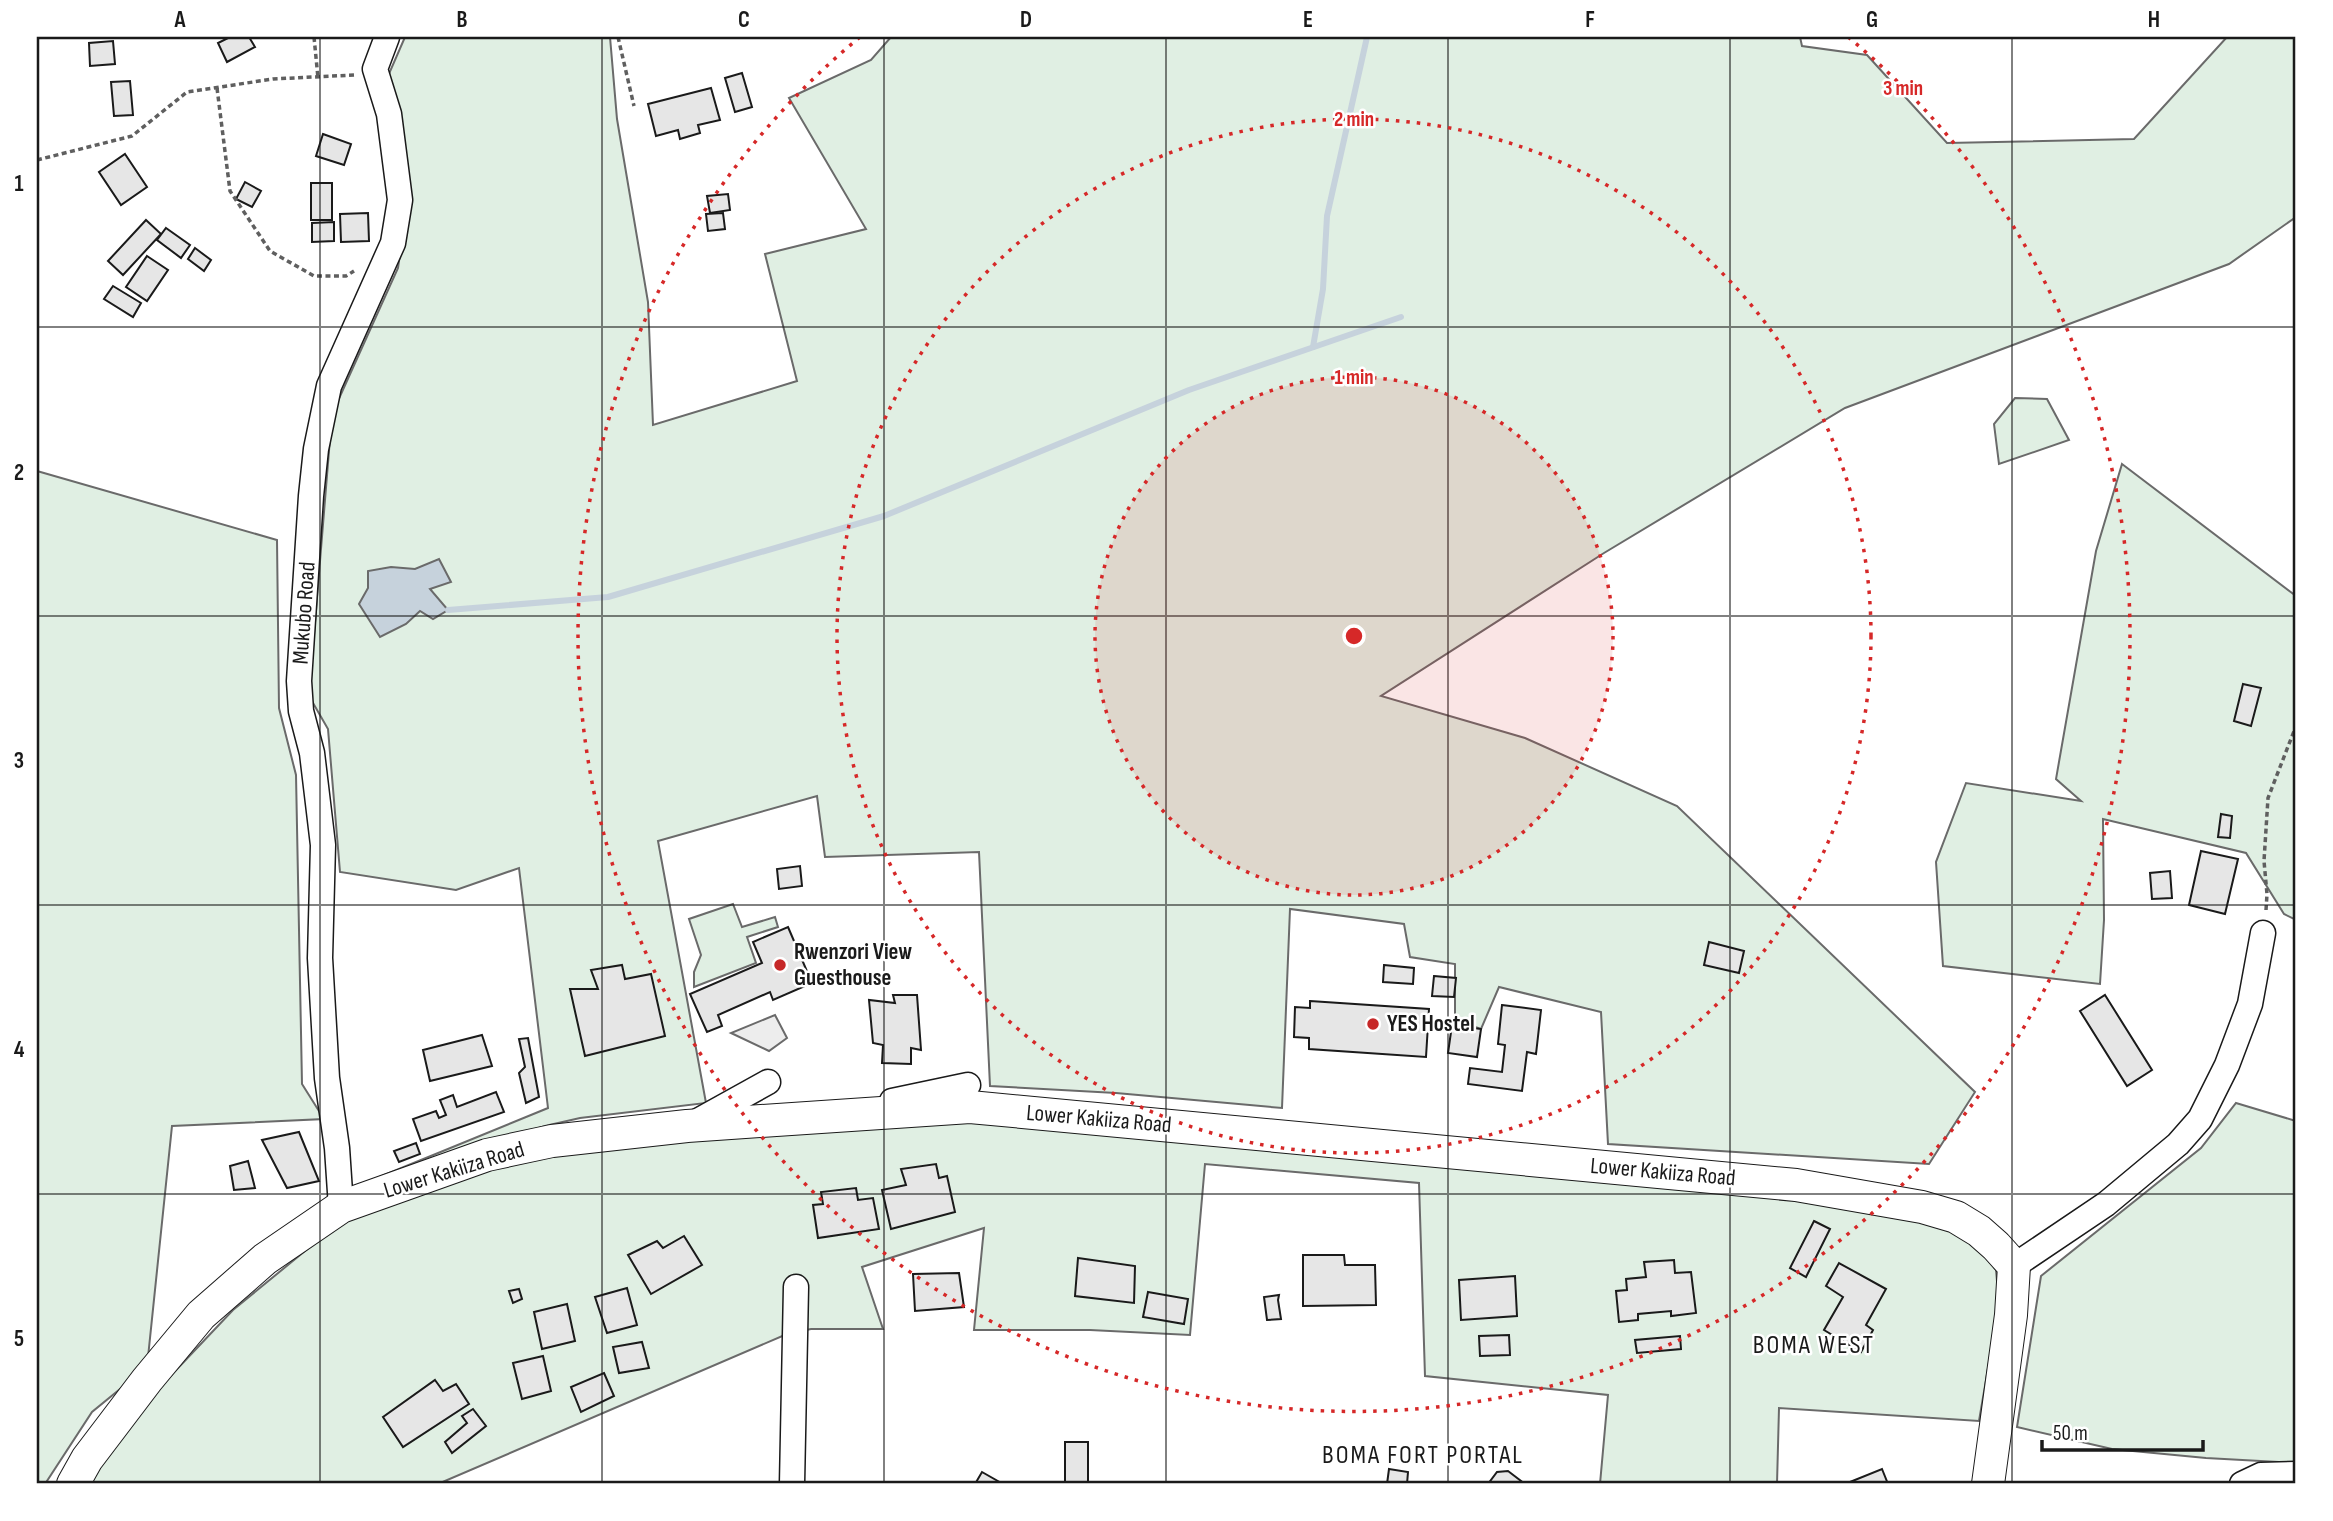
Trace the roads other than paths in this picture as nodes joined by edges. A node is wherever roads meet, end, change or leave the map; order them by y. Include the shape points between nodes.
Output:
1 (387, 37) edge
2 (2263, 933) road end
3 (768, 1082) dead end
4 (968, 1085) dead end
5 (848, 1114) junction
6 (687, 1126) junction
7 (341, 1207) junction
8 (2014, 1266) junction
9 (796, 1287) dead end
10 (2296, 1474) edge
11 (73, 1484) edge
12 (792, 1484) edge
13 (1988, 1484) edge
14 (2242, 1484) edge

1 - 7 street, Mukubo Road via 375,69 389,114 400,200 393,243 329,386 311,496 299,681 323,845 320,958
2 - 8 street via 2250,1004 2200,1119 2106,1204
3 - 6 street
4 - 5 street
5 - 6 main road, Lower Kakiiza Road
5 - 8 main road, Lower Kakiiza Road via 970,1107 1796,1185 1956,1217 1979,1231
6 - 7 main road, Lower Kakiiza Road via 552,1141 487,1155
7 - 11 main road, Lower Kakiiza Road via 265,1259 201,1315 87,1459
8 - 13 main road
9 - 12 street
10 - 14 street via 2261,1475

